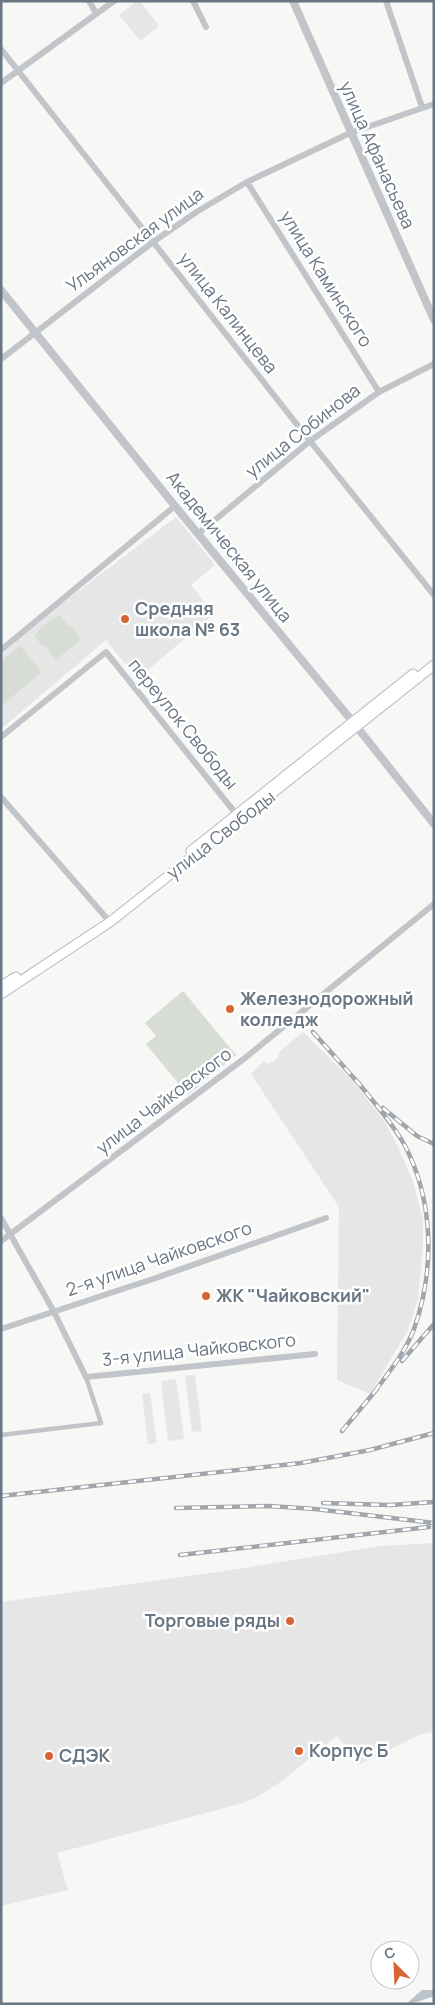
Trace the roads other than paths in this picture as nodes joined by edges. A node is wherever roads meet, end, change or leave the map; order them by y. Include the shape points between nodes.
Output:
1 (89, 1) edge
2 (114, 1) edge
3 (193, 1) edge
4 (293, 1) edge
5 (386, 1) edge
6 (96, 12) junction
7 (206, 27) dead end
8 (1, 49) edge
9 (19, 70) junction
10 (1, 83) edge
11 (434, 104) edge
12 (422, 107) junction
13 (350, 133) junction
14 (247, 182) junction
15 (153, 242) junction
16 (1, 290) edge
17 (434, 320) edge
18 (36, 332) junction
19 (1, 359) edge
20 (434, 364) edge
21 (379, 392) junction
22 (310, 441) junction
23 (175, 506) junction
24 (198, 534) junction
25 (434, 595) edge
26 (1, 650) edge
27 (434, 658) edge
28 (434, 665) edge
29 (355, 724) junction
30 (1, 737) edge
31 (1, 797) edge
32 (237, 814) junction
33 (434, 824) edge
34 (434, 904) edge
35 (108, 920) junction
36 (1, 986) edge
37 (1, 994) edge
38 (1, 1218) edge
39 (326, 1218) dead end
40 (12, 1235) junction
41 (1, 1241) edge
42 (54, 1310) junction
43 (1, 1329) edge
44 (315, 1354) dead end
45 (86, 1377) junction
46 (1, 1435) edge

1 - 6 street
2 - 6 street
3 - 7 street
4 - 13 street, улица Афанасьева
5 - 12 street
6 - 9 street
8 - 9 street, улица Калинцева
9 - 10 street
9 - 15 street, улица Калинцева
11 - 12 street, Ульяновская улица
12 - 13 street, Ульяновская улица
13 - 14 street, Ульяновская улица
13 - 17 street, улица Афанасьева
14 - 15 street, Ульяновская улица via 198,210
14 - 21 street, улица Каминского
15 - 18 street, Ульяновская улица
15 - 22 street, улица Калинцева
16 - 18 street, Академическая улица
18 - 19 street, Ульяновская улица
18 - 23 street, Академическая улица
20 - 21 street, улица Собинова
21 - 22 street, улица Собинова
22 - 24 street, улица Собинова
22 - 25 street, улица Калинцева
23 - 24 street, Академическая улица
23 - 26 street
24 - 29 street, Академическая улица
27 - 29 main road, улица Свободы
28 - 29 main road, улица Свободы
29 - 32 main road, улица Свободы
29 - 33 street, Академическая улица
29 - 35 main road, улица Свободы
30 - 32 street, переулок Свободы via 106,652
31 - 35 street
32 - 35 main road, улица Свободы
34 - 40 street, улица Чайковского via 245,1058
35 - 36 main road, улица Свободы
35 - 37 main road, улица Свободы
38 - 40 street
39 - 42 street, 2-я улица Чайковского
40 - 41 street, улица Чайковского
40 - 42 street
42 - 43 street, 2-я улица Чайковского
42 - 45 street
44 - 45 street, 3-я улица Чайковского
45 - 46 street, 3-я улица Чайковского via 101,1424

